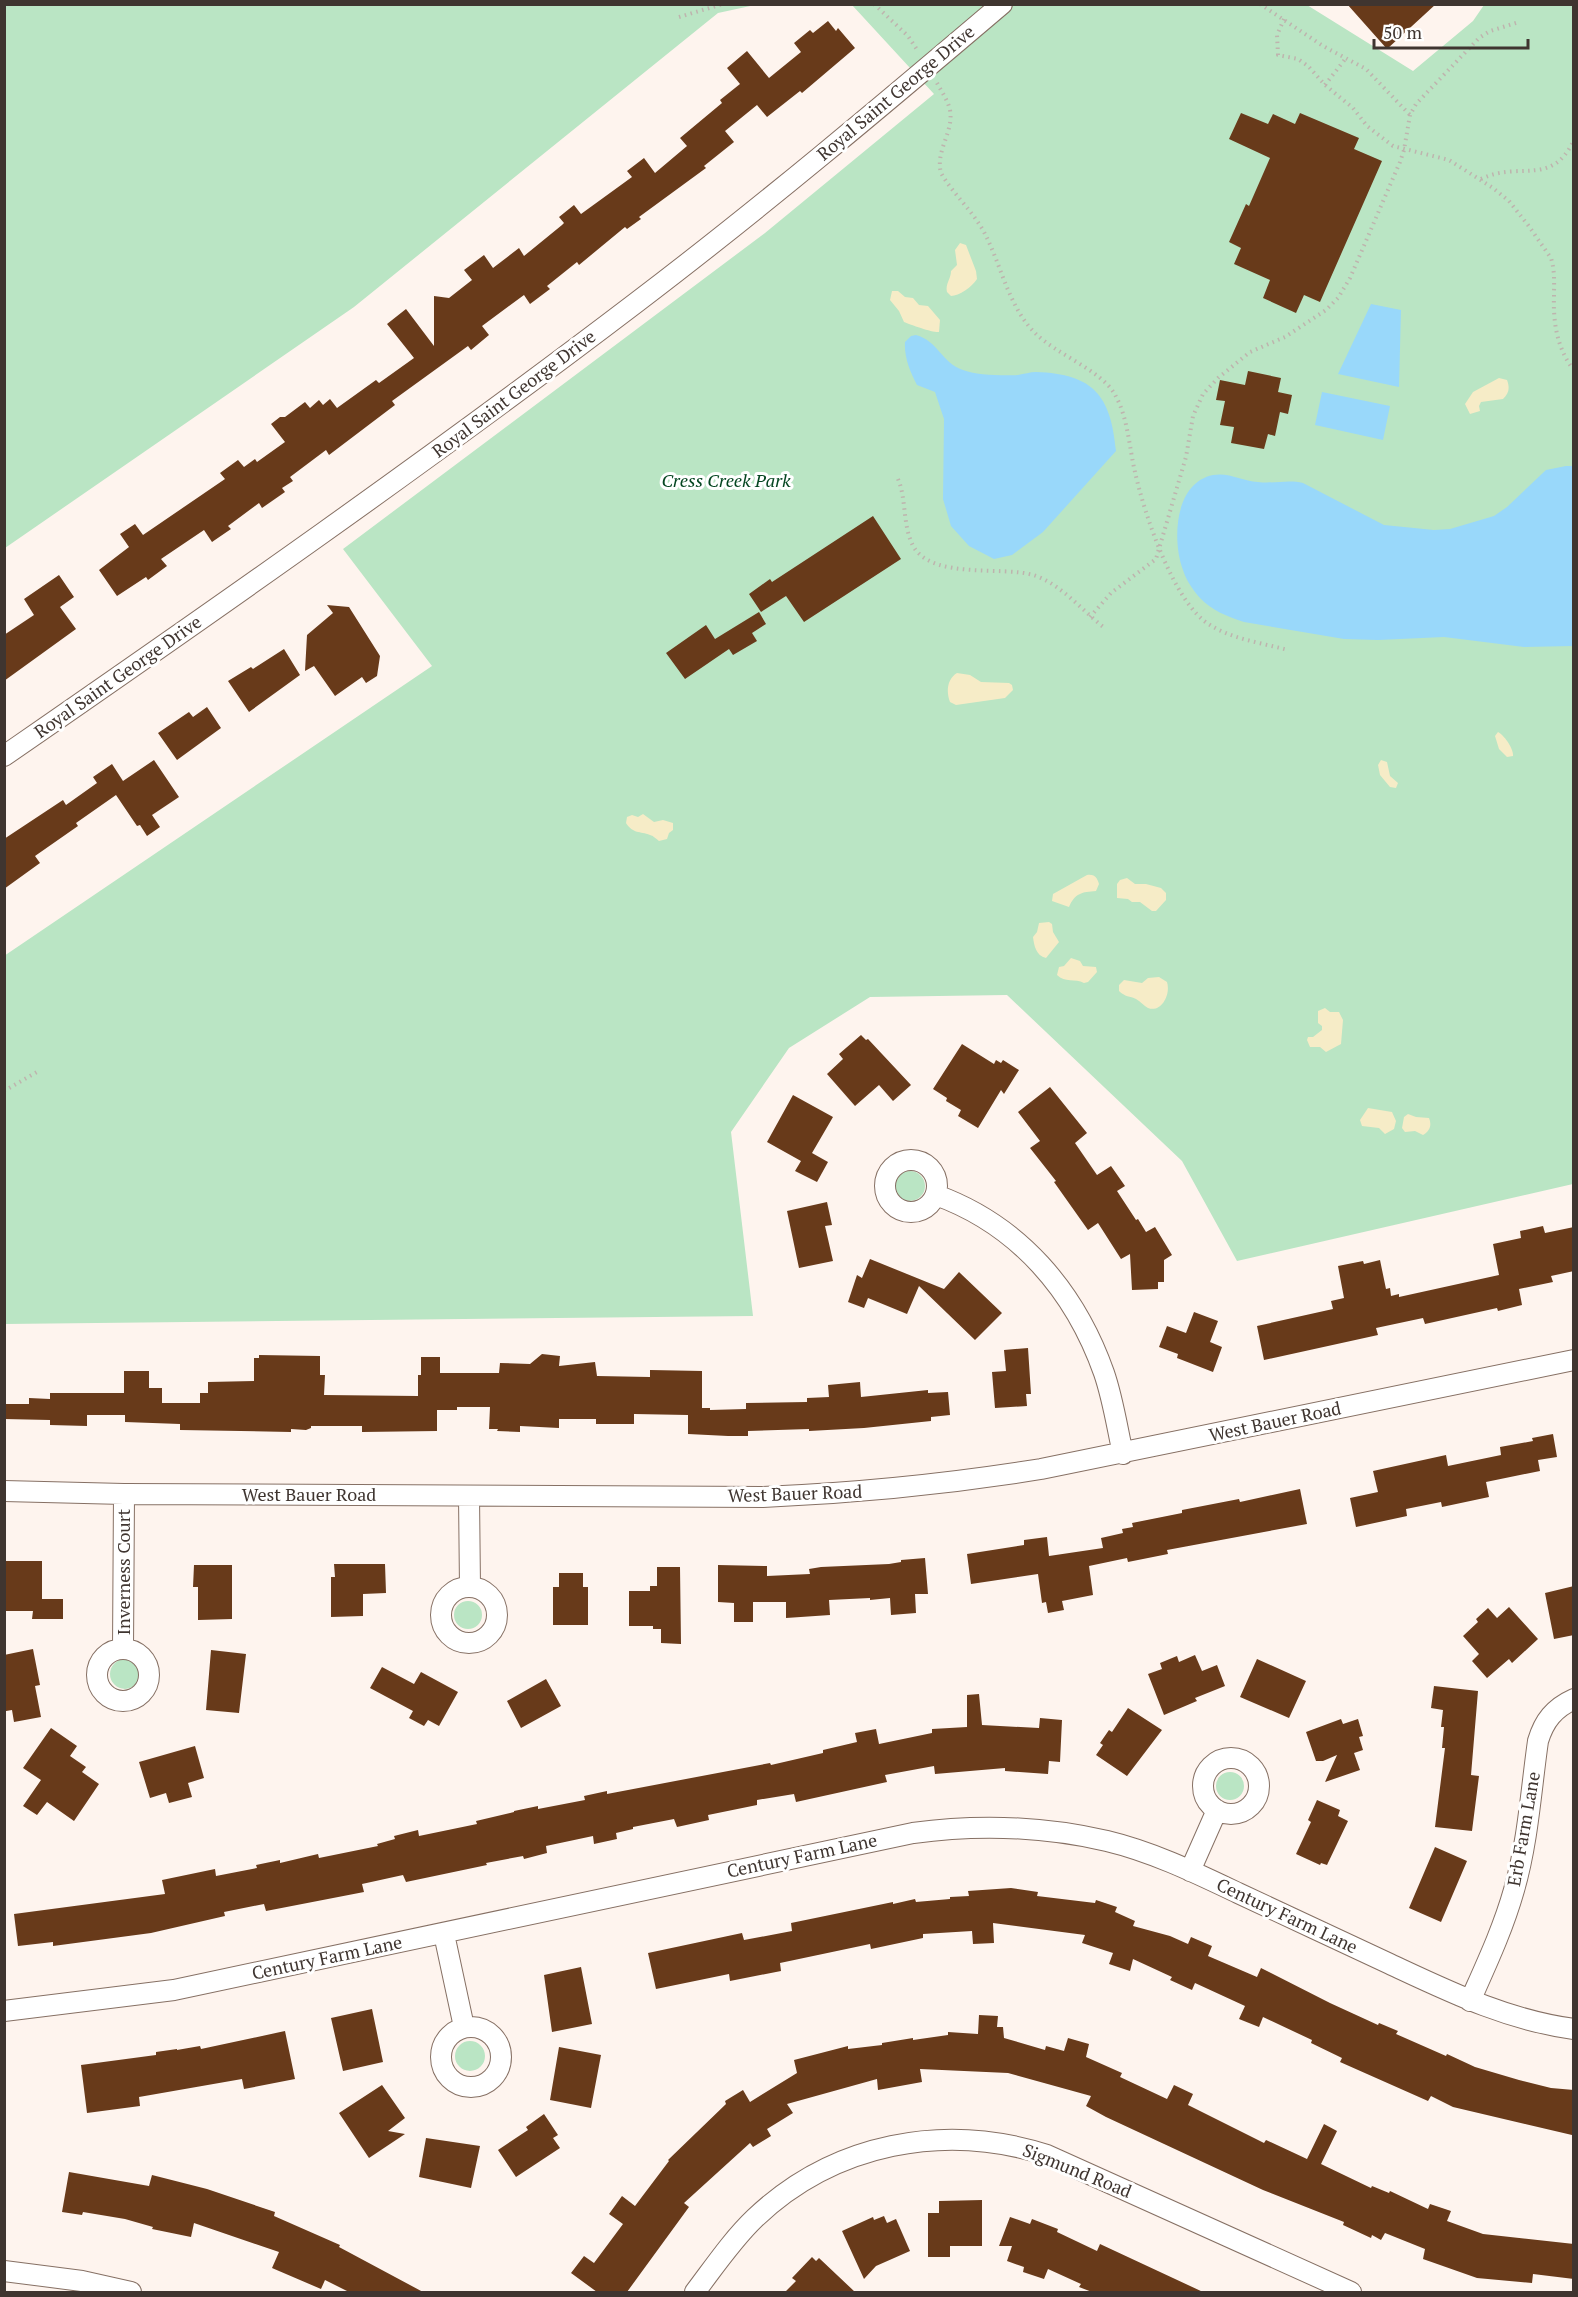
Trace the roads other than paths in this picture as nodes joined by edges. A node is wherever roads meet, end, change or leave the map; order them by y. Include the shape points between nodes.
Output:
1 (1002, 4) edge
2 (4, 756) edge
3 (936, 1195) dead end
4 (1574, 1360) edge
5 (1123, 1454) junction
6 (4, 1491) edge
7 (124, 1494) junction
8 (469, 1496) junction
9 (470, 1587) dead end
10 (123, 1648) dead end
11 (1574, 1699) edge
12 (1217, 1810) dead end
13 (1190, 1871) junction
14 (444, 1934) junction
15 (1470, 2001) junction
16 (4, 2011) edge
17 (464, 2028) dead end
18 (1574, 2029) edge
19 (4, 2271) edge
20 (131, 2292) edge
21 (695, 2292) edge
22 (1351, 2292) edge

1 - 2 street, Royal Saint George Drive via 852,131 630,308 427,459
3 - 5 street via 974,1210 1002,1228 1034,1256 1063,1291 1105,1375
4 - 5 street, West Bauer Road
5 - 8 street, West Bauer Road via 961,1482 845,1493 764,1497
6 - 7 street, West Bauer Road
7 - 8 street, West Bauer Road
7 - 10 street, Inverness Court
8 - 9 street
11 - 15 street, Erb Farm Lane via 1562,1704 1542,1728 1515,1888
12 - 13 street
13 - 14 street, Century Farm Lane via 1140,1850 1060,1832 946,1829
13 - 15 street, Century Farm Lane
14 - 16 street, Century Farm Lane via 174,1990
14 - 17 street
15 - 18 street, Century Farm Lane via 1524,2020
19 - 20 street
21 - 22 street, Sigmund Road via 754,2219 792,2187 835,2163 882,2147 955,2139 999,2143 1047,2155

